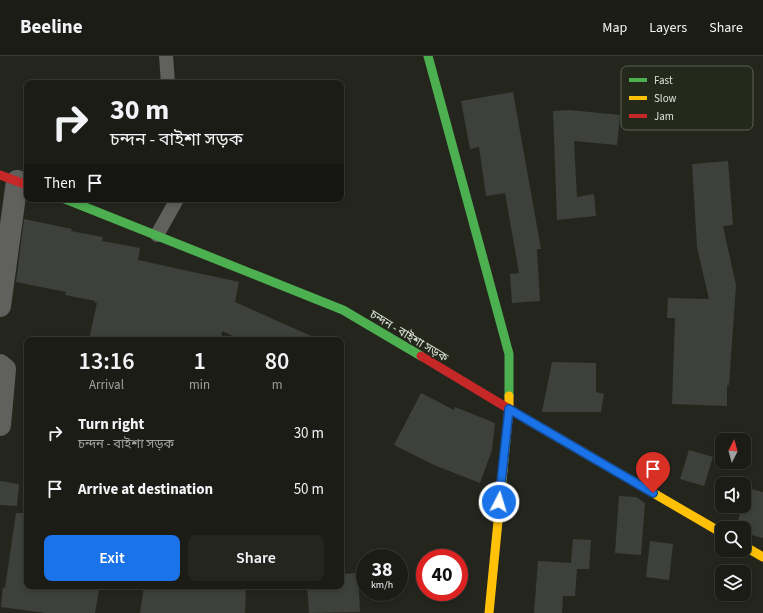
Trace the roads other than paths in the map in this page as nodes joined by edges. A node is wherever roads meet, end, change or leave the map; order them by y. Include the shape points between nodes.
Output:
1 (166, 56) edge
2 (428, 56) edge
3 (168, 80) edge
4 (15, 180) edge
5 (73, 202) edge
6 (175, 202) edge
7 (158, 234) junction
8 (0, 306) edge
9 (0, 366) edge
10 (509, 409) junction
11 (0, 425) edge
12 (715, 529) edge
13 (751, 550) edge
14 (763, 557) edge
15 (489, 613) edge

1 - 3 lane
2 - 10 main road via 509,354
4 - 8 street
5 - 7 main road, চন্দন - বাইশা সড়ক
6 - 7 lane
7 - 10 main road, চন্দন - বাইশা সড়ক via 343,310
9 - 11 street via 5,369
10 - 12 main road, চন্দন - বাইশা সড়ক
10 - 15 main road
13 - 14 main road

